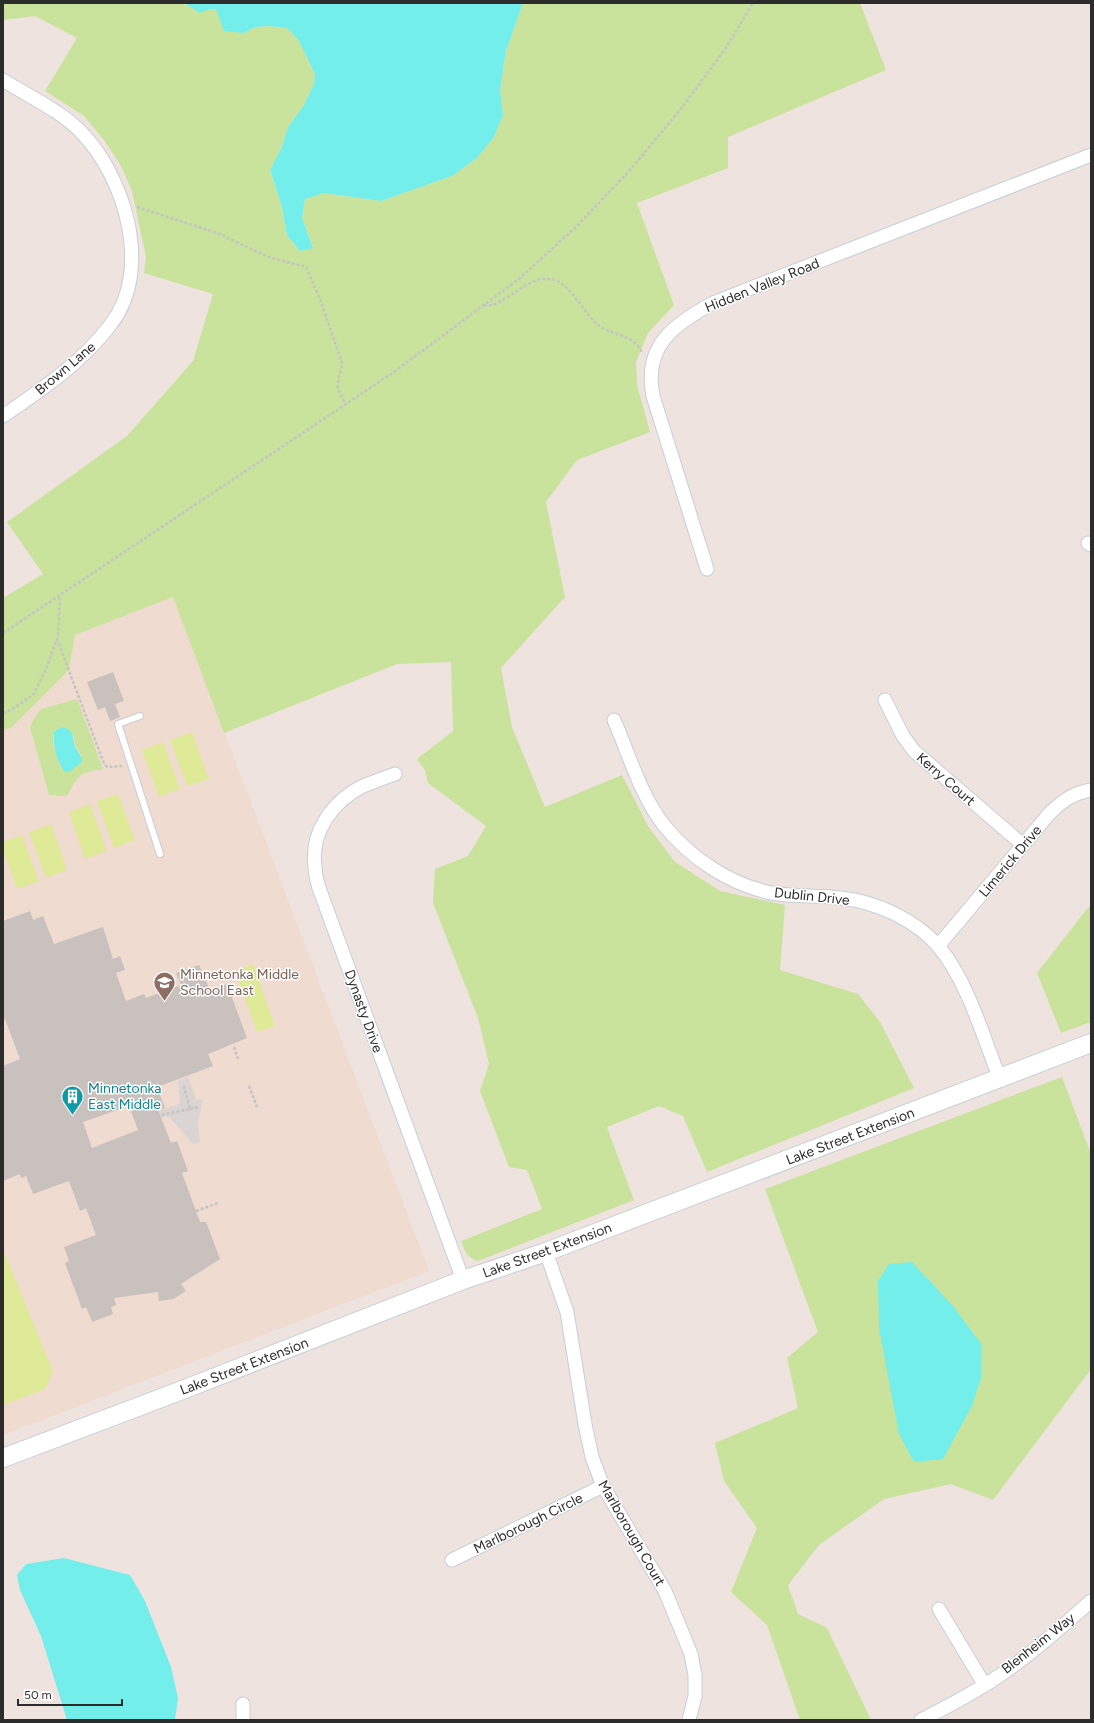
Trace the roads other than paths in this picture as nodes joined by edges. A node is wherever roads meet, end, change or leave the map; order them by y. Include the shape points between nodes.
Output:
1 (3, 81) edge
2 (1091, 155) edge
3 (3, 416) edge
4 (707, 569) dead end
5 (886, 700) dead end
6 (140, 716) dead end
7 (614, 720) dead end
8 (395, 774) dead end
9 (1091, 790) edge
10 (1023, 845) junction
11 (160, 854) dead end
12 (938, 946) junction
13 (1091, 1044) edge
14 (1000, 1078) junction
15 (546, 1252) junction
16 (463, 1280) junction
17 (3, 1458) edge
18 (603, 1486) junction
19 (452, 1560) dead end
20 (1091, 1601) edge
21 (939, 1609) dead end
22 (984, 1684) junction
23 (243, 1704) dead end
24 (243, 1720) edge
25 (689, 1720) edge
26 (921, 1720) edge

1 - 3 street, Brown Lane via 66,118 82,132 111,175 123,203 132,241 129,286 112,323 91,349 74,364
2 - 4 street, Hidden Valley Road via 713,303 670,332 660,346 652,366 650,382
5 - 10 street, Kerry Court via 903,736 914,751
6 - 11 lane via 118,724
7 - 12 street, Dublin Drive via 638,778 663,824 700,860 722,874 771,892 866,902 891,912 914,926
8 - 16 street, Dynasty Drive via 364,786 336,805 319,834 314,867 319,888
9 - 10 street, Limerick Drive via 1061,802
10 - 12 street, Limerick Drive
12 - 14 street, Dublin Drive via 964,989
13 - 14 street, Lake Street Extension
14 - 15 street, Lake Street Extension
15 - 16 street, Lake Street Extension
15 - 18 street, Marlborough Court via 567,1312 585,1424 592,1457
16 - 17 street, Lake Street Extension
18 - 19 street, Marlborough Circle
18 - 25 street, Marlborough Court via 665,1591 691,1654 695,1696
20 - 22 street, Blenheim Way via 1040,1646
21 - 22 street
22 - 26 street, Blenheim Way
23 - 24 street

